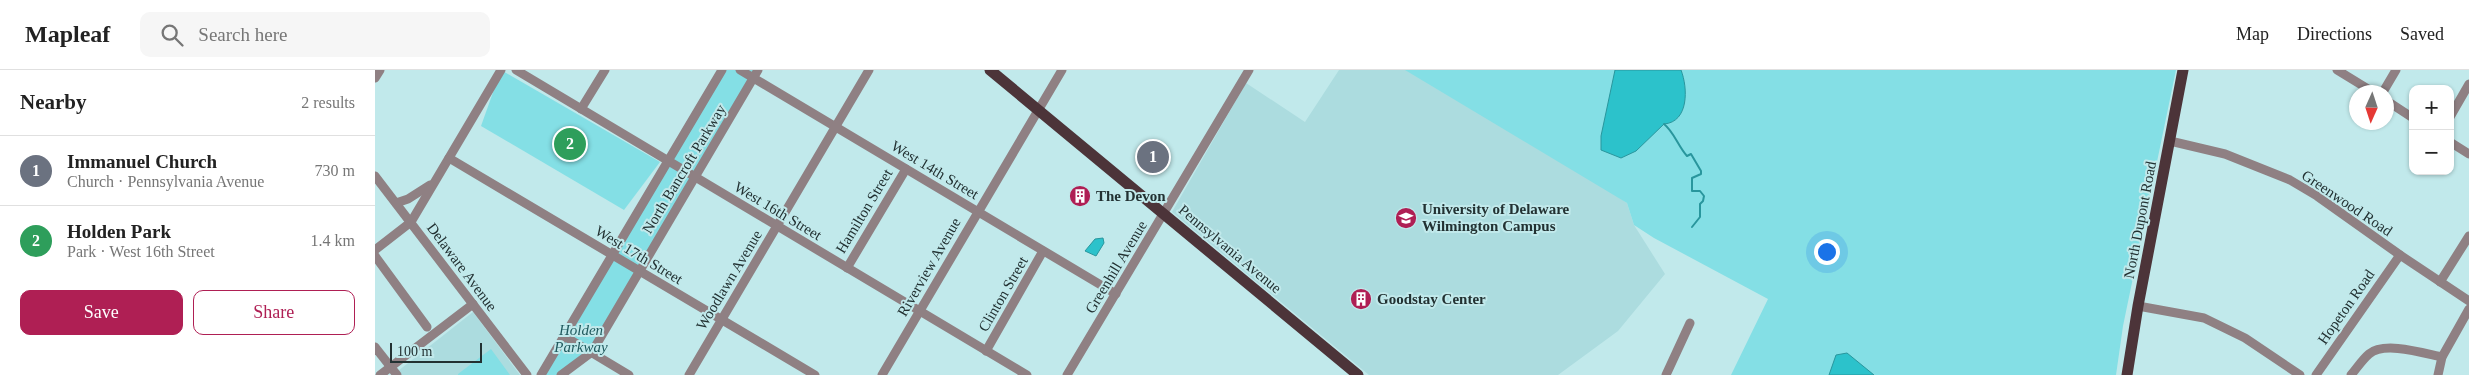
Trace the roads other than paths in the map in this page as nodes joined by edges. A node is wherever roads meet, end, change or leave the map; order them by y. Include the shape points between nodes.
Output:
1 (379, 70) edge
2 (501, 70) edge
3 (516, 70) edge
4 (605, 70) edge
5 (722, 70) edge
6 (740, 70) edge
7 (869, 70) edge
8 (990, 70) edge
9 (1062, 70) edge
10 (1249, 70) edge
11 (2183, 70) edge
12 (2337, 70) edge
13 (2396, 70) edge
14 (756, 74) edge
15 (375, 78) edge
16 (2469, 84) edge
17 (2362, 85) edge
18 (2387, 85) edge
19 (2394, 106) edge
20 (581, 109) junction
21 (1038, 110) junction
22 (2454, 110) edge
23 (2409, 115) edge
24 (835, 127) junction
25 (2170, 141) junction
26 (2454, 145) edge
27 (2469, 154) edge
28 (449, 158) junction
29 (668, 161) junction
30 (905, 169) junction
31 (375, 176) edge
32 (695, 177) junction
33 (435, 182) junction
34 (396, 203) junction
35 (978, 212) junction
36 (1163, 213) junction
37 (411, 222) junction
38 (777, 226) junction
39 (2469, 236) edge
40 (375, 250) edge
41 (1043, 251) junction
42 (612, 254) junction
43 (375, 256) edge
44 (2400, 256) junction
45 (847, 268) junction
46 (640, 271) junction
47 (2440, 282) junction
48 (1116, 294) junction
49 (2469, 301) edge
50 (473, 304) junction
51 (2138, 306) junction
52 (2469, 309) edge
53 (919, 311) junction
54 (721, 320) junction
55 (1691, 323) dead end
56 (427, 327) dead end
57 (564, 336) junction
58 (375, 347) edge
59 (986, 351) junction
60 (592, 352) junction
61 (2442, 356) junction
62 (390, 367) junction
63 (1353, 374) edge
64 (379, 375) edge
65 (397, 375) edge
66 (527, 375) edge
67 (541, 375) edge
68 (561, 375) edge
69 (629, 375) edge
70 (689, 375) edge
71 (815, 375) edge
72 (882, 375) edge
73 (1027, 375) edge
74 (1067, 375) edge
75 (1666, 375) edge
76 (2127, 375) edge
77 (2300, 375) edge
78 (2315, 375) edge
79 (2351, 375) edge
80 (2438, 375) edge

1 - 15 street
2 - 28 street
3 - 20 street, West 16th Street
4 - 20 street
5 - 29 street, North Bancroft Parkway
6 - 14 street, West 14th Street
7 - 24 street, Woodlawn Avenue
8 - 21 main road, Pennsylvania Avenue
9 - 21 street, Riverview Avenue
10 - 36 street, Greenhill Avenue
11 - 25 main road, North Dupont Road
12 - 17 street
13 - 18 street
14 - 24 street, West 14th Street
14 - 32 street, North Bancroft Parkway
16 - 22 street
19 - 23 street
20 - 29 street, West 16th Street
21 - 35 street, Riverview Avenue
21 - 36 main road, Pennsylvania Avenue
24 - 30 street, West 14th Street
24 - 38 street, Woodlawn Avenue
25 - 44 street, Greenwood Road via 2225,154 2290,180
25 - 51 main road, North Dupont Road
26 - 27 street
28 - 33 street
28 - 42 street, West 17th Street
29 - 32 street, West 16th Street
29 - 42 street, North Bancroft Parkway
30 - 35 street, West 14th Street
30 - 45 street, Hamilton Street
31 - 34 street, Delaware Avenue
32 - 38 street, West 16th Street
32 - 46 street, North Bancroft Parkway
33 - 34 street via 424,191
33 - 37 street
34 - 37 street, Delaware Avenue
35 - 41 street, West 14th Street
35 - 53 street, Riverview Avenue
36 - 48 street, Greenhill Avenue
36 - 63 main road, Pennsylvania Avenue
37 - 40 street
37 - 50 street, Delaware Avenue
38 - 45 street, West 16th Street
38 - 54 street, Woodlawn Avenue
39 - 47 street
41 - 48 street, West 14th Street
41 - 59 street, Clinton Street
42 - 46 street, West 17th Street
42 - 57 street, North Bancroft Parkway
43 - 56 street
44 - 47 street, Greenwood Road
44 - 78 street, Hopeton Road
45 - 53 street, West 16th Street
46 - 54 street, West 17th Street
46 - 60 street, North Bancroft Parkway
47 - 49 street, Greenwood Road
48 - 74 street, Greenhill Avenue
50 - 62 street
50 - 66 street, Delaware Avenue
51 - 76 main road, North Dupont Road
51 - 77 street via 2204,318 2245,338
52 - 61 street
53 - 59 street, West 16th Street
53 - 72 street, Riverview Avenue
54 - 70 street, Woodlawn Avenue
54 - 71 street, West 17th Street
55 - 75 street
57 - 60 street
57 - 67 street, North Bancroft Parkway
58 - 62 street
59 - 73 street, West 16th Street
60 - 68 street, North Bancroft Parkway
60 - 69 street
61 - 79 street via 2380,348 2370,353
61 - 80 street
62 - 64 street
62 - 65 street

